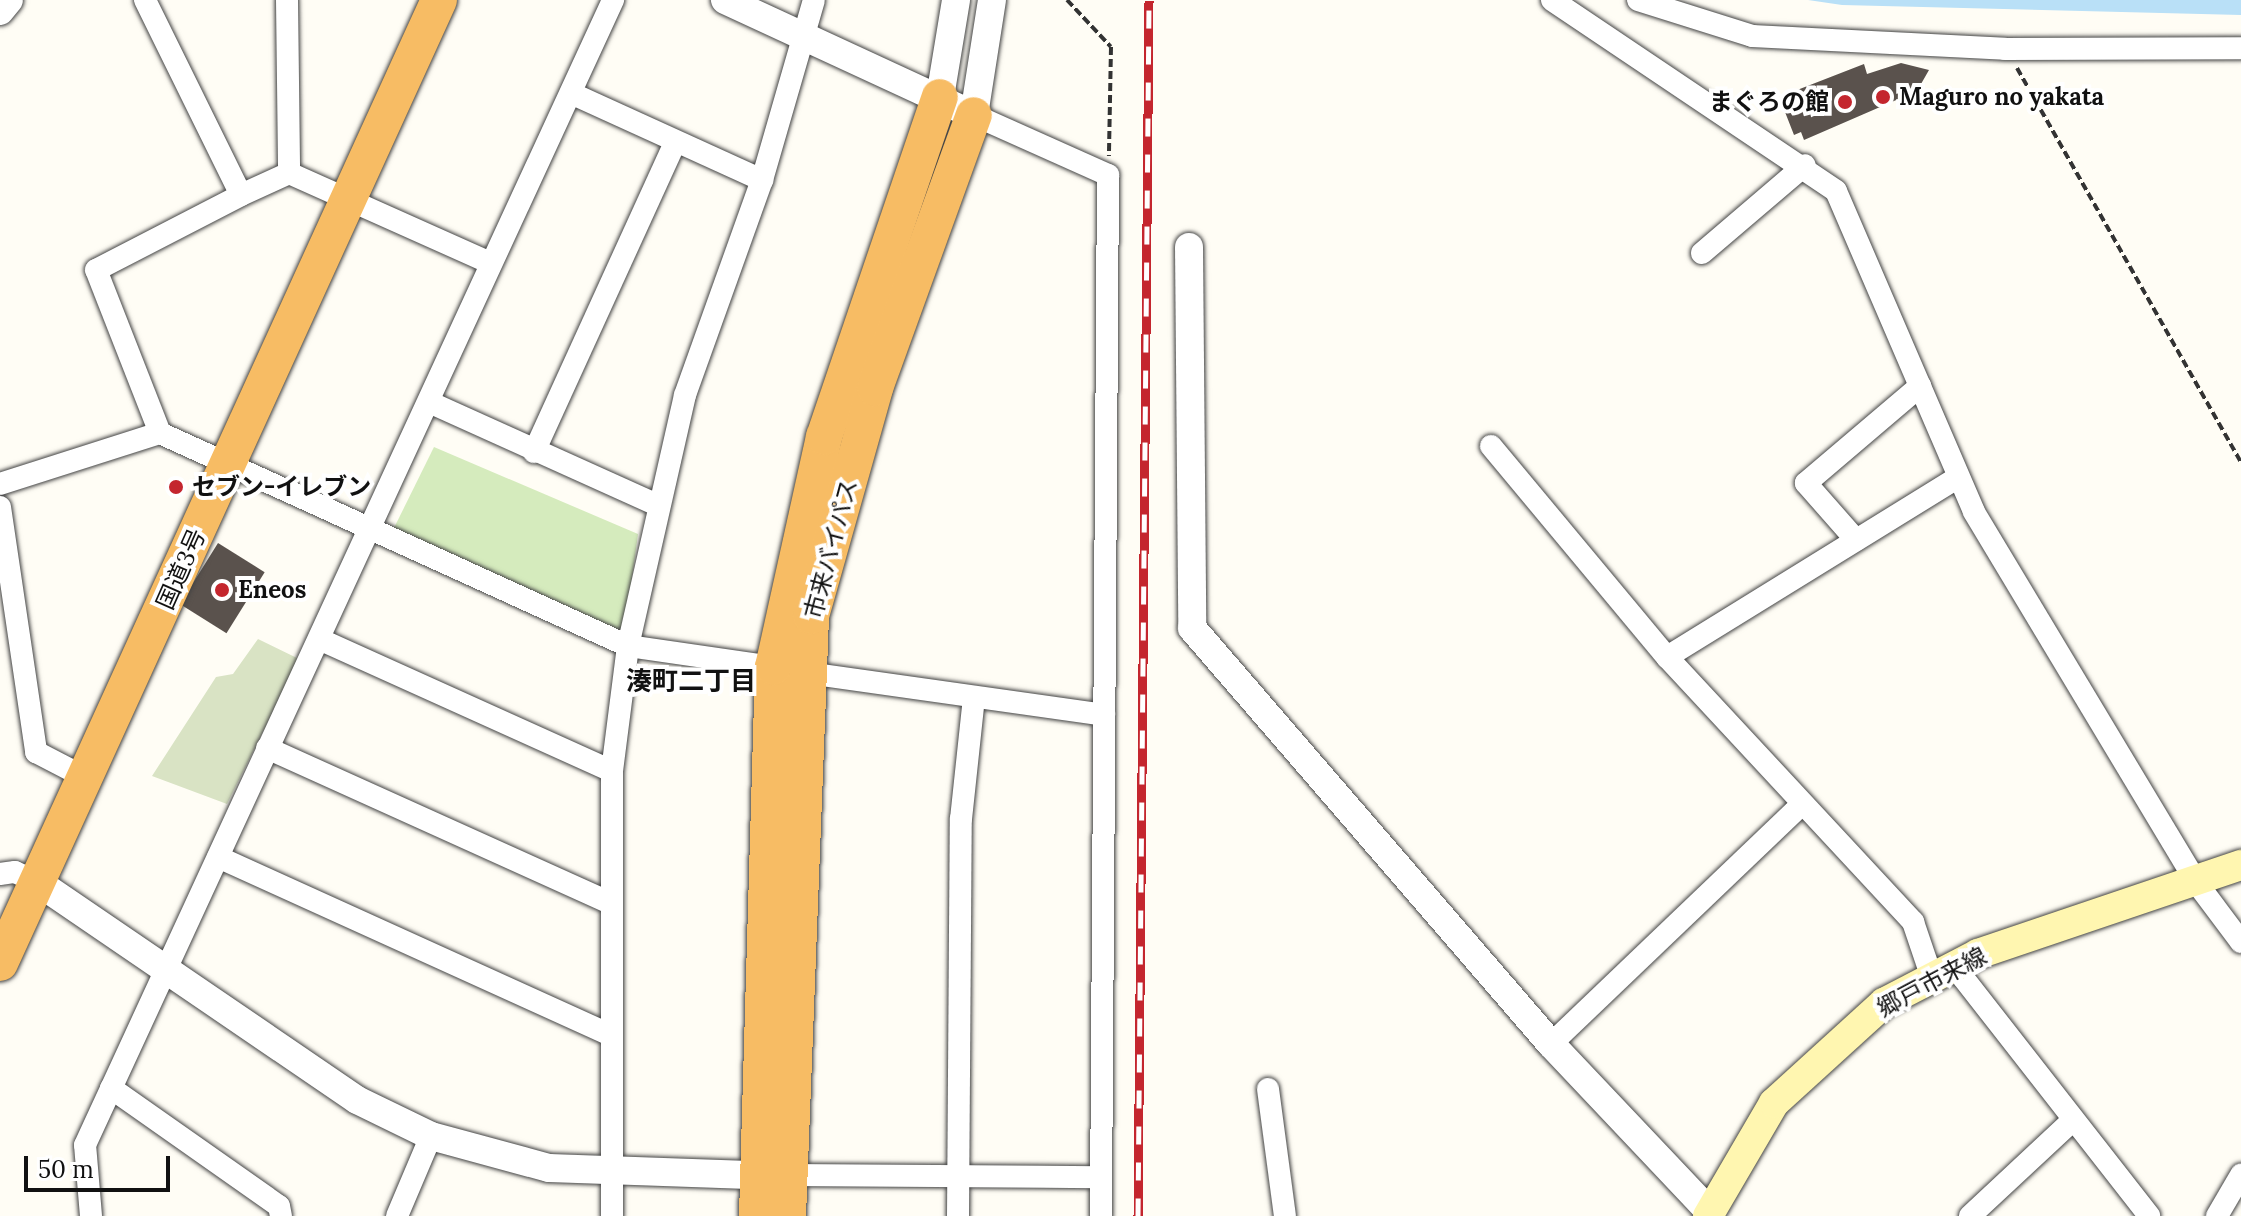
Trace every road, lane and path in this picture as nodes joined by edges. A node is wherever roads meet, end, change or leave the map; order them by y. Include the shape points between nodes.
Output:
1 (9, 0) edge
2 (145, 0) edge
3 (287, 0) edge
4 (439, 0) edge
5 (613, 0) edge
6 (725, 0) edge
7 (814, 0) edge
8 (956, 0) edge
9 (992, 0) edge
10 (1067, 0) edge
11 (1552, 0) edge
12 (1638, 0) edge
13 (0, 11) edge
14 (808, 36) junction
15 (2241, 48) edge
16 (2005, 49) junction
17 (573, 94) junction
18 (940, 97) junction
19 (974, 115) junction
20 (675, 143) junction
21 (1805, 165) junction
22 (289, 173) junction
23 (1108, 175) junction
24 (762, 180) junction
25 (241, 195) junction
26 (348, 200) junction
27 (1189, 247) dead end
28 (1702, 253) dead end
29 (490, 263) junction
30 (1920, 386) junction
31 (429, 402) junction
32 (160, 433) junction
33 (1491, 446) dead end
34 (534, 452) junction
35 (2241, 462) edge
36 (229, 463) junction
37 (1957, 478) junction
38 (0, 484) edge
39 (655, 504) junction
40 (0, 507) edge
41 (368, 526) junction
42 (1856, 540) junction
43 (319, 639) junction
44 (628, 646) junction
45 (1667, 657) junction
46 (790, 670) junction
47 (974, 698) junction
48 (1104, 715) junction
49 (267, 748) junction
50 (612, 771) junction
51 (86, 778) junction
52 (1802, 804) junction
53 (218, 857) junction
54 (2241, 865) edge
55 (0, 874) edge
56 (2196, 882) junction
57 (39, 883) junction
58 (611, 903) junction
59 (2241, 942) edge
60 (0, 963) edge
61 (166, 967) junction
62 (1943, 972) junction
63 (611, 1035) junction
64 (1551, 1044) junction
65 (111, 1088) junction
66 (1268, 1089) dead end
67 (2073, 1120) junction
68 (431, 1136) junction
69 (612, 1175) junction
70 (2241, 1175) edge
71 (773, 1176) junction
72 (1100, 1177) junction
73 (958, 1180) junction
74 (2228, 1210) edge
75 (1709, 1214) edge
76 (91, 1216) edge
77 (281, 1216) edge
78 (397, 1216) edge
79 (612, 1216) edge
80 (757, 1216) edge
81 (788, 1216) edge
82 (958, 1216) edge
83 (1101, 1216) edge
84 (1285, 1216) edge
85 (1970, 1216) edge
86 (2149, 1216) edge

1 - 13 street
2 - 25 street
3 - 22 street
4 - 26 highway, 国道3号
5 - 17 street
6 - 14 street
7 - 14 street
8 - 18 street, 市来バイパス
9 - 19 street, 市来バイパス
10 - 23 path via 1111,47
11 - 21 street
12 - 16 street via 1752,36
14 - 18 street
14 - 24 street
15 - 16 street
16 - 35 path
17 - 20 street
17 - 29 street
18 - 19 street
18 - 46 highway, 市来バイパス via 824,437
19 - 23 street
19 - 46 highway, 市来バイパス via 875,388 811,616
20 - 24 street
20 - 34 street
21 - 28 street
21 - 30 street via 1850,215
22 - 25 street
22 - 26 street
23 - 48 street
24 - 39 street
25 - 32 street via 96,270
26 - 29 street
26 - 36 highway, 国道3号
27 - 64 street via 1192,628
29 - 31 street
30 - 37 street
30 - 42 street via 1806,483
31 - 34 street
31 - 41 street
32 - 36 street
32 - 38 street
33 - 45 street
34 - 39 street
36 - 41 street
36 - 51 highway, 国道3号
37 - 42 street
37 - 56 street
39 - 44 street
40 - 51 street via 36,752
41 - 43 street
41 - 44 street
42 - 45 street
43 - 49 street
43 - 50 street
44 - 46 street
44 - 50 street
45 - 52 street
46 - 47 street
46 - 71 highway, 市来バイパス
47 - 48 street
47 - 73 street via 961,819
48 - 72 street
49 - 53 street
49 - 58 street
50 - 58 street
51 - 57 highway, 国道3号
52 - 62 street via 1913,922
52 - 64 street
53 - 61 street
53 - 63 street
54 - 56 main road, 郷戸市来線
55 - 57 street via 15,872
56 - 59 street
56 - 62 main road, 郷戸市来線
57 - 60 highway, 国道3号
57 - 61 street
58 - 63 street
61 - 65 street
61 - 68 street via 357,1100
62 - 67 street
62 - 75 main road, 郷戸市来線 via 1884,1003 1774,1103
63 - 69 street
64 - 75 street
65 - 76 street via 85,1145
65 - 77 street via 279,1206
66 - 84 street
67 - 85 street
67 - 86 street
68 - 69 street via 549,1168
68 - 78 street
69 - 71 street
69 - 79 street
70 - 74 street
71 - 73 street
71 - 80 highway, 市来バイパス
71 - 81 highway, 市来バイパス
72 - 73 street
72 - 83 street
73 - 82 street

